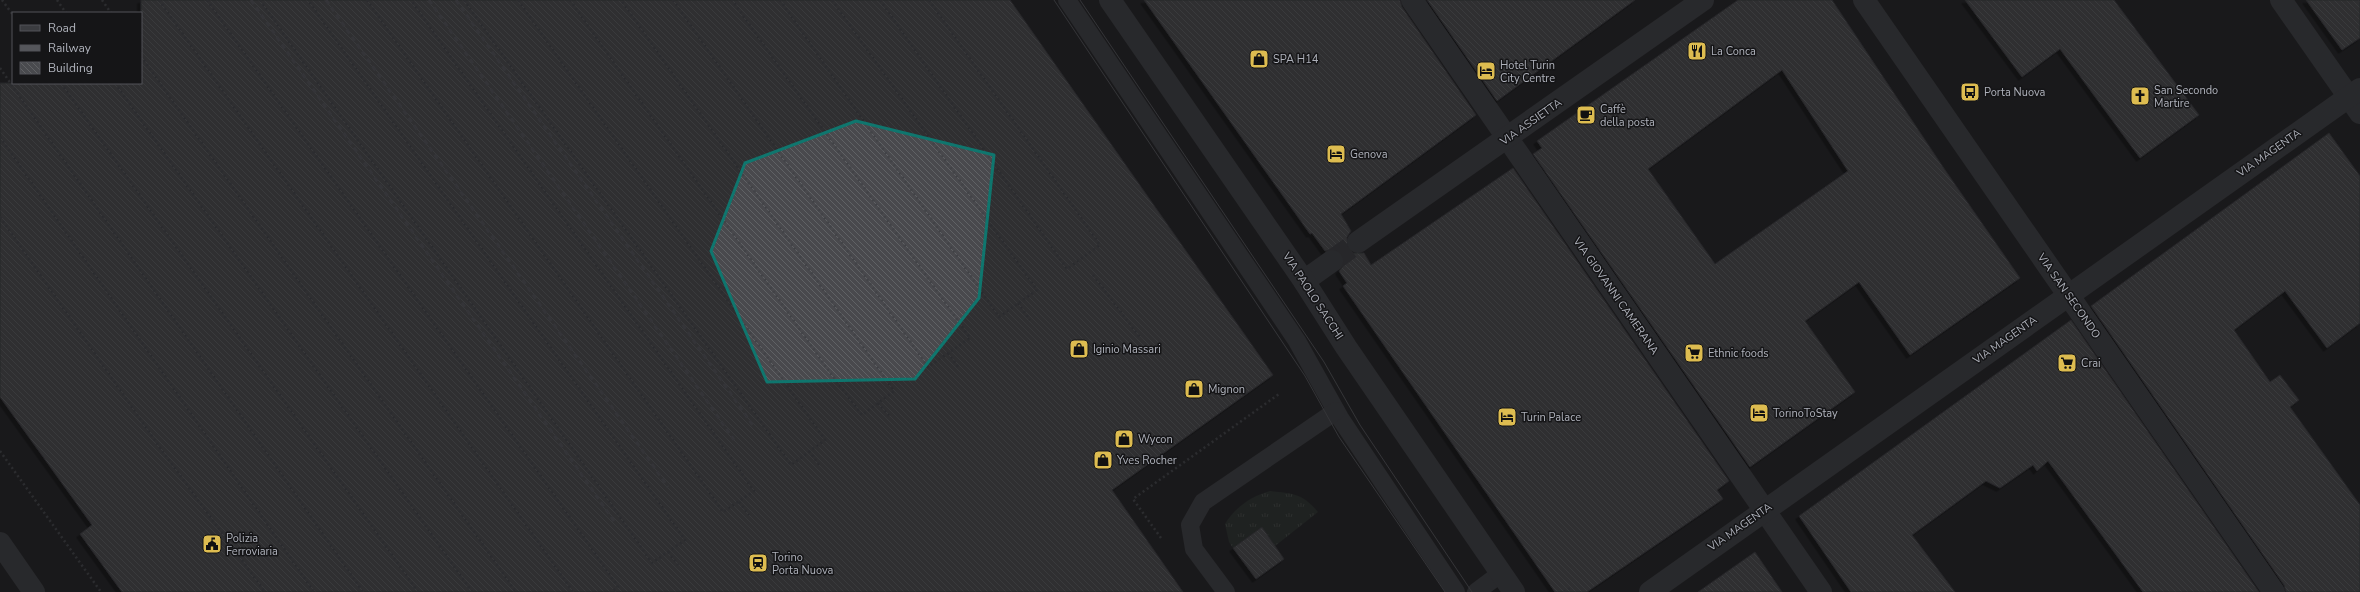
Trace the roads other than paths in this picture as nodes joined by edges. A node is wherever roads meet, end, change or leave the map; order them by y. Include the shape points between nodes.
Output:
1 (1067, 0) edge
2 (1110, 0) edge
3 (1412, 0) edge
4 (1703, 0) edge
5 (1864, 0) edge
6 (2281, 0) edge
7 (2356, 100) edge
8 (1508, 139) junction
9 (1358, 242) tunnel mouth
10 (1332, 261) tunnel mouth
11 (1304, 281) junction
12 (2068, 295) junction
13 (1336, 411) junction
14 (1764, 511) junction
15 (0, 543) edge
16 (1500, 574) junction
17 (34, 592) edge
18 (1226, 592) edge
19 (1456, 592) edge
20 (1476, 592) edge
21 (1514, 592) edge
22 (1650, 592) edge
23 (1821, 592) edge
24 (2274, 592) edge

1 - 13 lane via 1298,341
2 - 11 street, VIA PAOLO SACCHI
3 - 8 street, VIA GIOVANNI CAMERANA
4 - 8 street, VIA ASSIETTA
5 - 12 street, VIA SAN SECONDO
6 - 7 street
7 - 12 street, VIA MAGENTA
8 - 9 street, VIA ASSIETTA
8 - 14 street, VIA GIOVANNI CAMERANA
10 - 11 street
11 - 16 street, VIA PAOLO SACCHI
12 - 14 street, VIA MAGENTA
12 - 24 street, VIA SAN SECONDO
13 - 18 lane via 1203,502 1190,525 1194,549
13 - 19 lane via 1395,504
14 - 22 street, VIA MAGENTA
14 - 23 street, VIA GIOVANNI CAMERANA
15 - 17 street
16 - 20 lane
16 - 21 street, VIA PAOLO SACCHI

